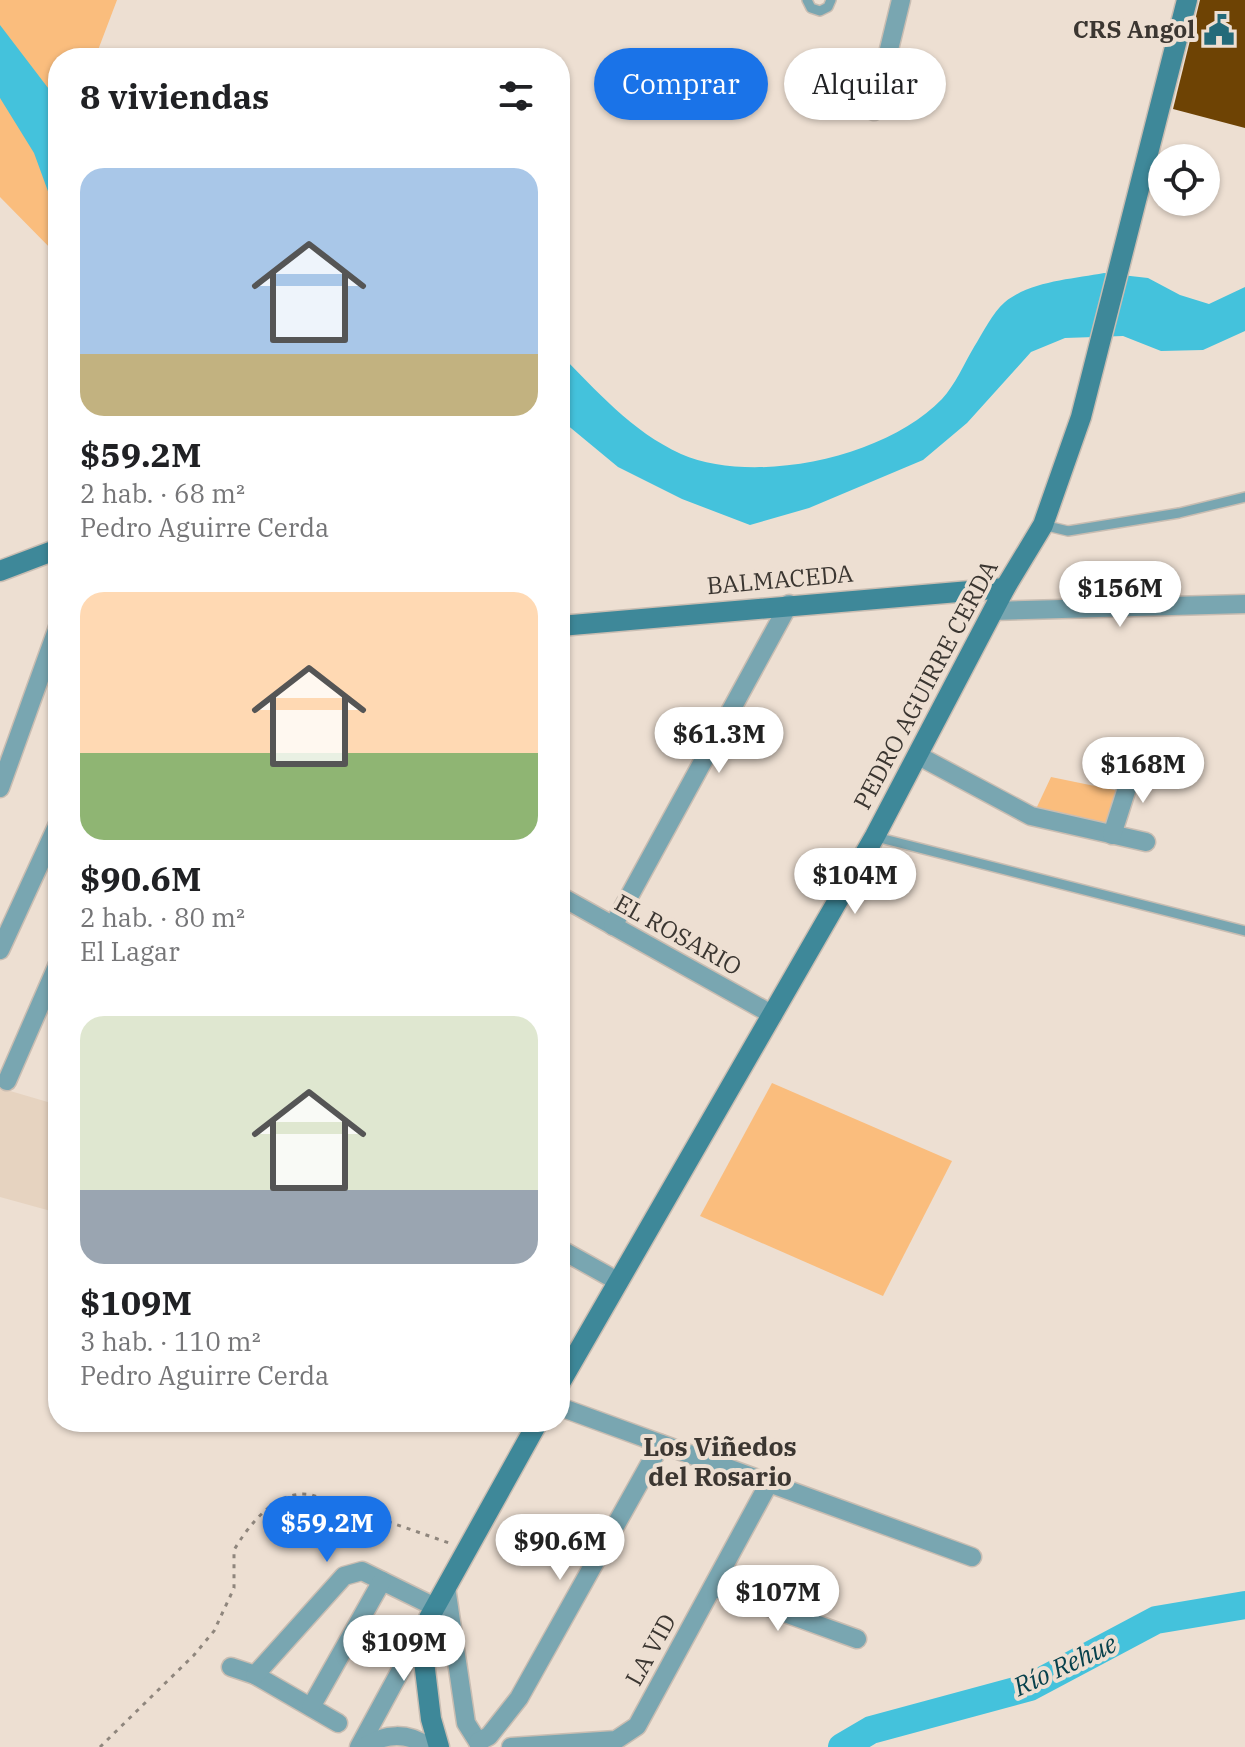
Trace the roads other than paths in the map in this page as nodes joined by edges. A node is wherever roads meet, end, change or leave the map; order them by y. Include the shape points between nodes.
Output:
1 (807, 0) edge
2 (831, 0) edge
3 (901, 0) edge
4 (1187, 0) edge
5 (889, 48) edge
6 (1245, 497) edge
7 (1043, 525) junction
8 (48, 553) edge
9 (0, 571) edge
10 (1005, 588) junction
11 (789, 604) junction
12 (1245, 604) edge
13 (993, 611) junction
14 (570, 625) edge
15 (48, 655) edge
16 (917, 755) junction
17 (1135, 763) dead end
18 (0, 788) edge
19 (1112, 835) junction
20 (875, 836) junction
21 (1146, 842) dead end
22 (48, 846) edge
23 (570, 902) edge
24 (613, 926) junction
25 (1245, 931) edge
26 (0, 950) edge
27 (48, 989) edge
28 (773, 1015) junction
29 (7, 1081) dead end
30 (570, 1255) edge
31 (619, 1282) junction
32 (570, 1366) edge
33 (570, 1411) edge
34 (532, 1432) edge
35 (661, 1444) junction
36 (769, 1483) junction
37 (972, 1557) dead end
38 (382, 1581) junction
39 (446, 1587) junction
40 (713, 1587) junction
41 (432, 1612) junction
42 (857, 1639) dead end
43 (231, 1667) dead end
44 (255, 1675) junction
45 (311, 1707) junction
46 (338, 1723) dead end
47 (478, 1742) junction
48 (361, 1747) edge
49 (428, 1747) edge
50 (439, 1747) edge
51 (501, 1747) edge
52 (511, 1747) edge

1 - 2 lane via 820,11
3 - 5 street
4 - 7 main road, PEDRO AGUIRRE CERDA via 1081,417
6 - 7 lane via 1068,531
7 - 10 main road, PEDRO AGUIRRE CERDA
8 - 9 main road
10 - 11 main road, BALMACEDA
10 - 13 main road, PEDRO AGUIRRE CERDA
11 - 14 main road, BALMACEDA
11 - 24 street
12 - 13 street
13 - 16 main road, PEDRO AGUIRRE CERDA
15 - 18 street
16 - 19 street via 1031,816
16 - 20 main road, PEDRO AGUIRRE CERDA
17 - 19 street
19 - 21 street
20 - 25 lane
20 - 28 main road, PEDRO AGUIRRE CERDA
22 - 26 street
23 - 24 street, EL ROSARIO
24 - 28 street, EL ROSARIO
27 - 29 street
28 - 31 main road, PEDRO AGUIRRE CERDA
30 - 31 street
31 - 32 main road, PEDRO AGUIRRE CERDA
33 - 35 street
34 - 39 main road
35 - 36 street
35 - 47 street via 519,1698
36 - 37 street
36 - 40 street, LA VID
38 - 41 street
38 - 44 street via 362,1571 344,1576
38 - 45 street
39 - 41 main road
39 - 47 street via 466,1723
40 - 42 street
40 - 52 street, LA VID via 628,1734 616,1740
41 - 48 street
41 - 50 main road via 424,1661
43 - 44 street
44 - 45 street
45 - 46 street
47 - 51 street
48 - 49 street via 382,1737 402,1736

